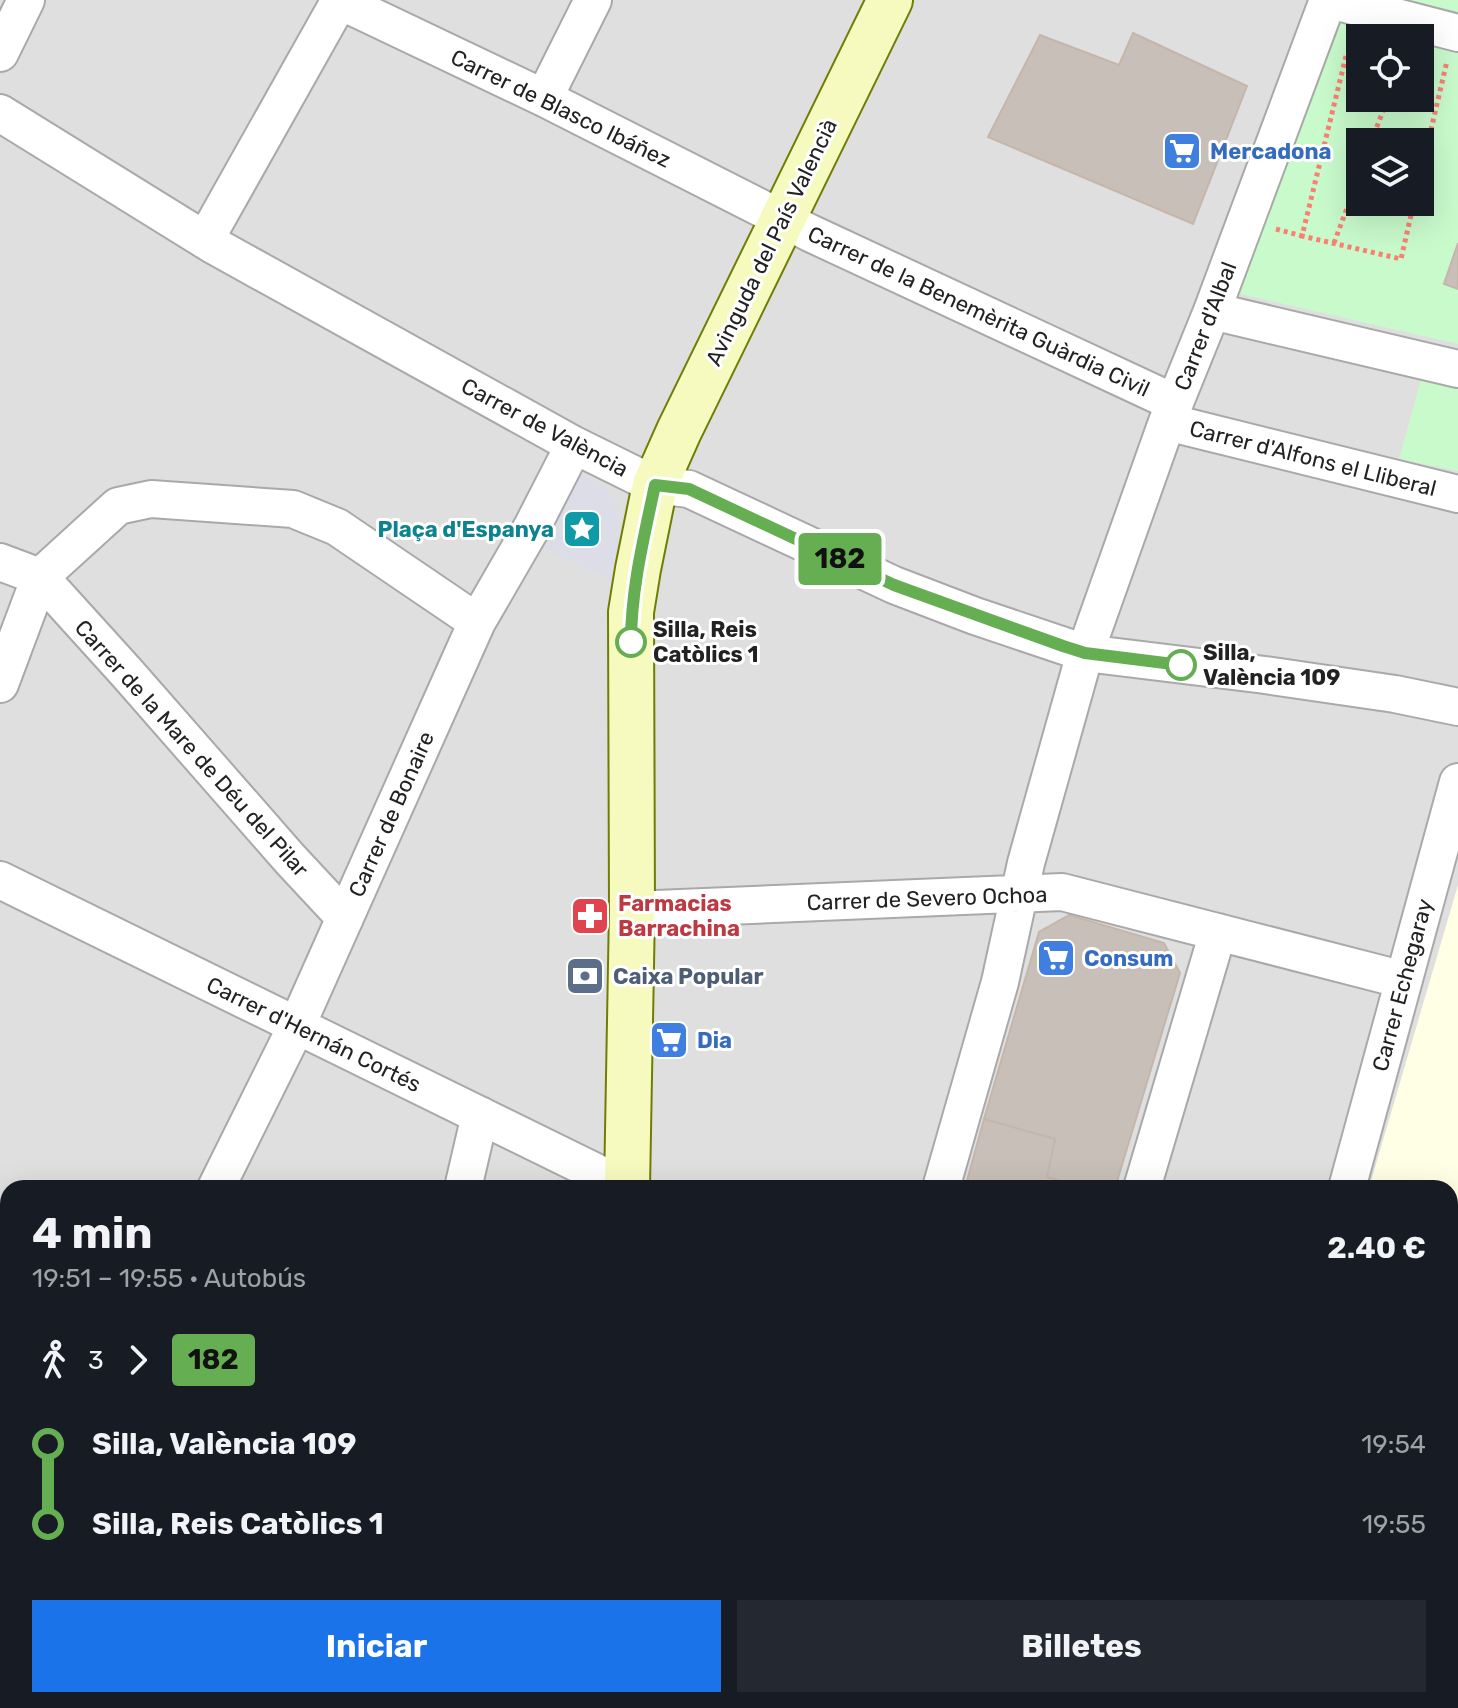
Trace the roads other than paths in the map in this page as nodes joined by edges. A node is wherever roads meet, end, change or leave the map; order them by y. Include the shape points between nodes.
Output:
1 (26, 0) edge
2 (339, 0) edge
3 (593, 0) edge
4 (890, 0) edge
5 (1339, 3) edge
6 (1456, 32) edge
7 (0, 53) edge
8 (544, 98) junction
9 (0, 113) edge
10 (783, 218) junction
11 (205, 240) junction
12 (1212, 311) junction
13 (1458, 369) edge
14 (1171, 412) junction
15 (574, 445) junction
16 (655, 485) junction
17 (1458, 494) edge
18 (0, 562) edge
19 (40, 577) junction
20 (477, 622) junction
21 (1085, 653) junction
22 (0, 684) edge
23 (1458, 707) edge
24 (1458, 782) edge
25 (0, 880) edge
26 (1020, 895) junction
27 (632, 910) junction
28 (345, 918) junction
29 (1218, 932) junction
30 (1404, 980) junction
31 (297, 1025) junction
32 (480, 1115) junction
33 (220, 1180) edge
34 (465, 1180) edge
35 (611, 1180) edge
36 (627, 1180) edge
37 (943, 1180) edge
38 (1144, 1180) edge
39 (1349, 1180) edge

1 - 7 street
2 - 8 street, Carrer de Blasco Ibáñez
2 - 11 street
3 - 8 street
4 - 10 street, Avinguda del País Valencià
5 - 6 street
5 - 12 street, Carrer d'Albal
8 - 10 street, Carrer de Blasco Ibáñez
9 - 11 street, Carrer de València
10 - 14 street, Carrer de la Benemèrita Guàrdia Civil
10 - 16 street, Avinguda del País Valencià
11 - 15 street, Carrer de València
12 - 13 street
12 - 14 street, Carrer d'Albal
14 - 17 street, Carrer d'Alfons el Lliberal
14 - 21 street, Carrer d'Albal
15 - 16 street, Carrer de València
15 - 20 street, Carrer de Bonaire
16 - 21 street, Carrer de València via 689,489 894,585
16 - 27 street, Avinguda del País Valencià via 631,612
18 - 19 street
19 - 20 street via 118,506 151,499 293,509 337,527
19 - 22 street
19 - 28 street, Carrer de la Mare de Déu del Pilar
20 - 28 street, Carrer de Bonaire
21 - 23 street, Carrer de València via 1265,675
21 - 26 street, Carrer d'Albal
24 - 30 street, Carrer Echegaray
25 - 31 street, Carrer d'Hernán Cortés
26 - 27 street, Carrer de Severo Ochoa
26 - 29 street, Carrer de Severo Ochoa via 1062,892
26 - 37 street, Carrer d'Albal
27 - 36 street, Avinguda del País Valencià
28 - 31 street, Carrer de Bonaire
29 - 30 street, Carrer de Severo Ochoa
29 - 38 street
30 - 39 street, Carrer Echegaray
31 - 32 street, Carrer d'Hernán Cortés
31 - 33 street, Carrer de Bonaire
32 - 34 street
32 - 35 street, Carrer d'Hernán Cortés

